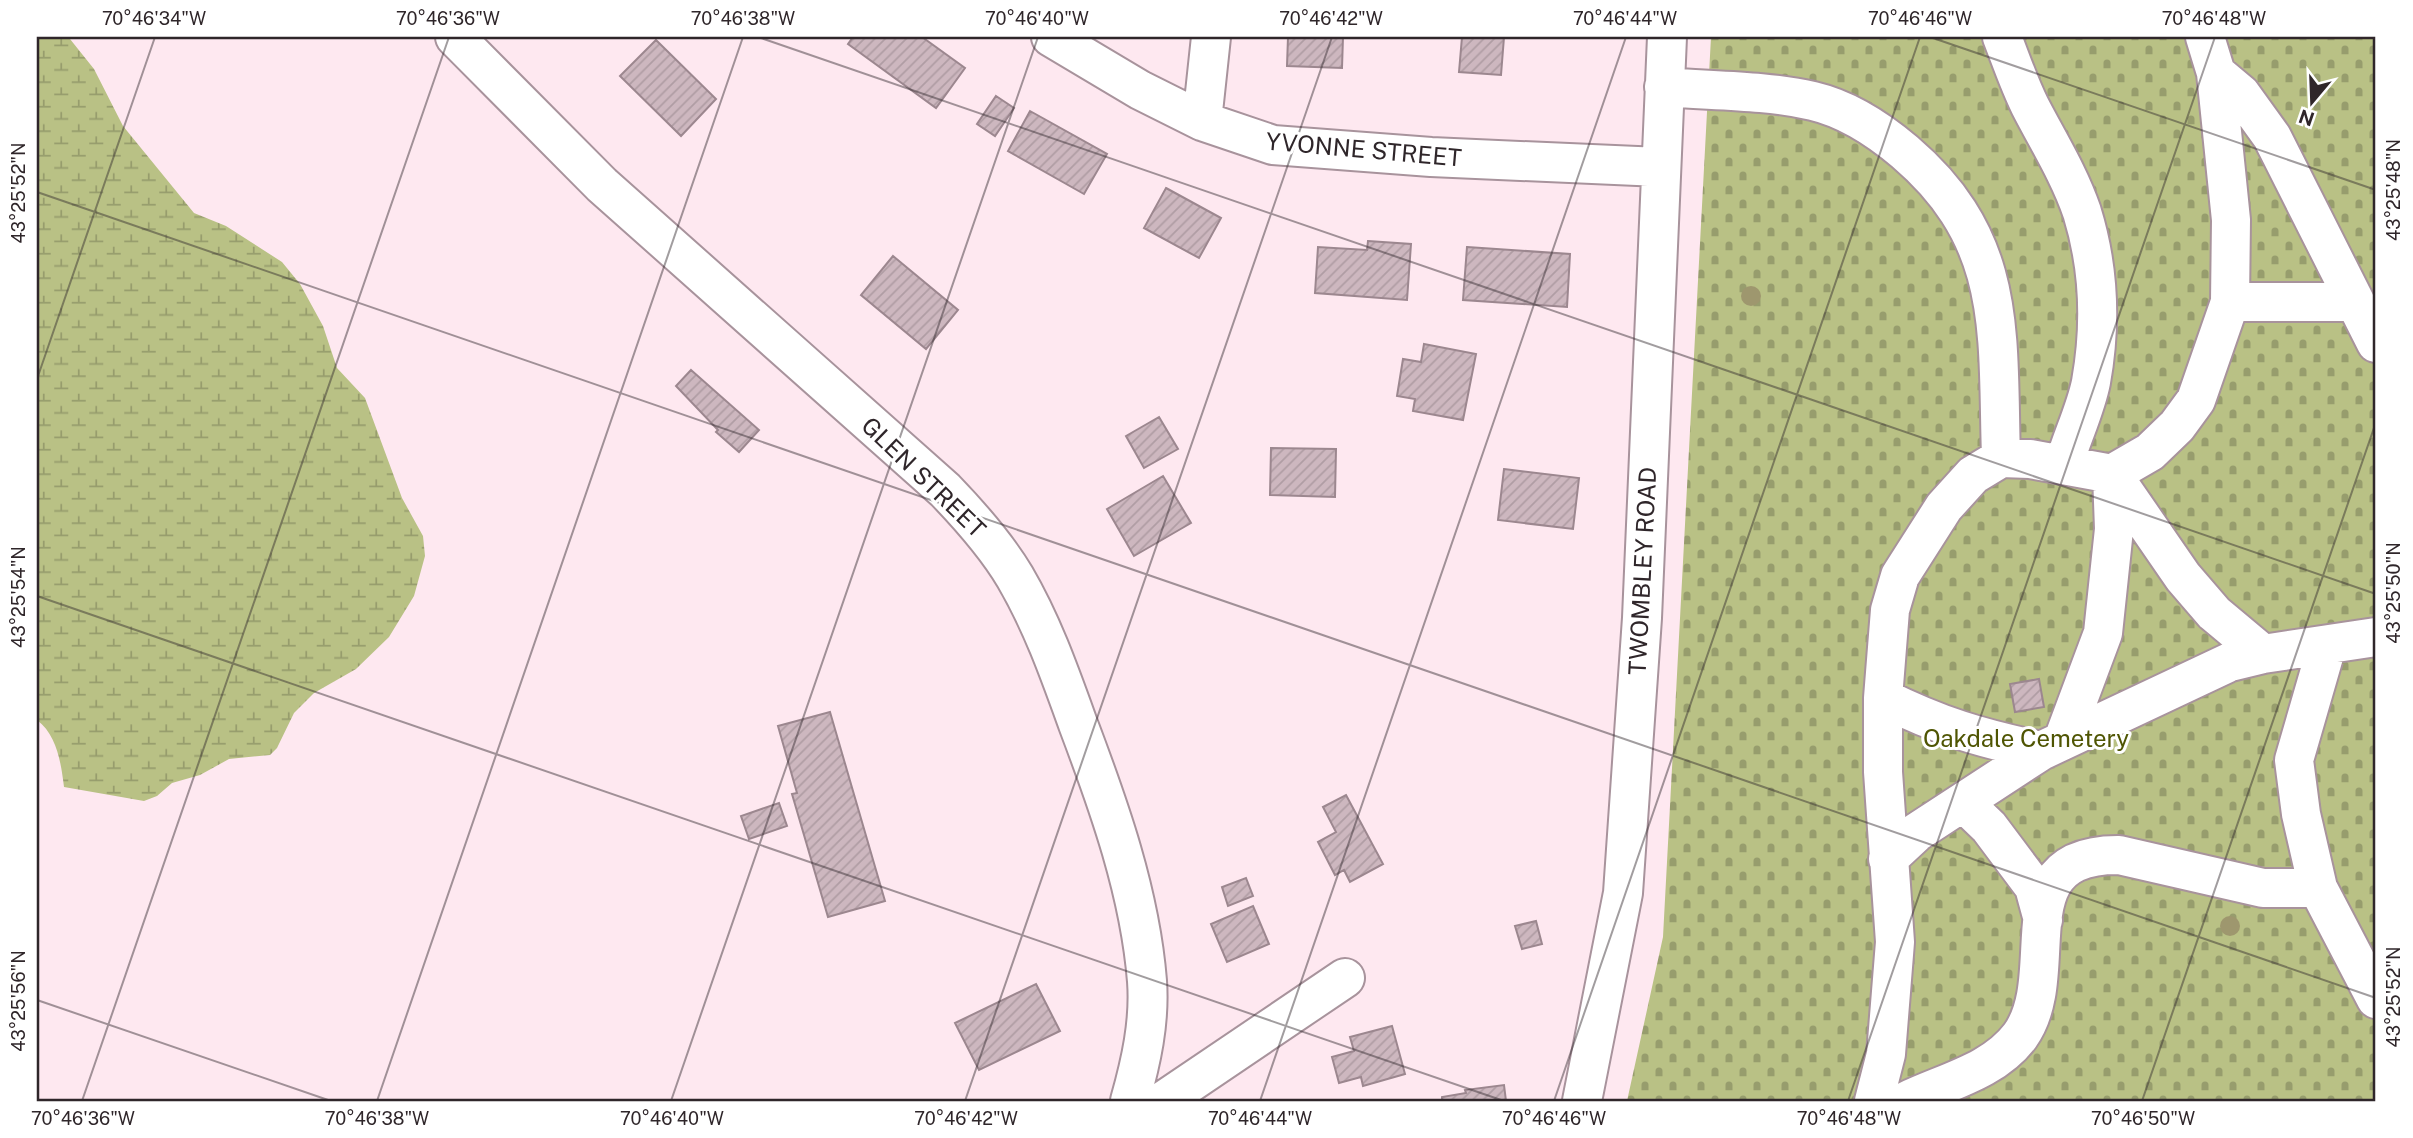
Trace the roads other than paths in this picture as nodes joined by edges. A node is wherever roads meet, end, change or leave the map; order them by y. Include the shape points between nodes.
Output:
1 (455, 37) edge
2 (1051, 37) edge
3 (1211, 37) edge
4 (1667, 37) edge
5 (2002, 37) edge
6 (2205, 37) edge
7 (2216, 73) junction
8 (1664, 87) junction
9 (1202, 121) junction
10 (1660, 167) junction
11 (2230, 302) junction
12 (2355, 302) junction
13 (2376, 343) edge
14 (2001, 458) junction
15 (2064, 464) junction
16 (2112, 474) junction
17 (2376, 637) edge
18 (2327, 646) junction
19 (2263, 654) junction
20 (1883, 698) junction
21 (2052, 745) junction
22 (1964, 803) junction
23 (1888, 859) junction
24 (2318, 888) junction
25 (2043, 920) junction
26 (1345, 978) dead end
27 (2376, 999) edge
28 (1129, 1101) edge
29 (1163, 1101) edge
30 (1582, 1101) edge
31 (1874, 1101) edge
32 (1906, 1101) edge

1 - 28 street, GLEN STREET via 602,185 945,490 975,521 1014,575 1062,679 1129,877 1147,981 1146,1026
2 - 9 street, YVONNE STREET
3 - 9 street
4 - 8 street, TWOMBLEY ROAD
5 - 15 street via 2082,212 2092,258 2098,302 2092,374
6 - 7 street
7 - 11 street via 2231,220
7 - 12 street via 2241,94 2272,137
8 - 10 street, TWOMBLEY ROAD
8 - 14 street via 1813,101 1843,111 1884,134 1951,198 1986,266 1996,307
9 - 10 street, YVONNE STREET via 1273,145 1300,149
10 - 30 street, TWOMBLEY ROAD via 1642,618 1623,893
11 - 12 street
11 - 16 street via 2196,400 2150,452
12 - 13 street
14 - 15 street
14 - 20 street via 1973,475 1944,506 1900,576 1890,610
15 - 16 street
16 - 19 street via 2183,577 2214,613
16 - 21 street via 2114,529 2104,634
17 - 18 street
18 - 19 street
18 - 24 street via 2294,760
19 - 21 street via 2230,662
20 - 21 street via 1936,724 1979,738
20 - 23 street
21 - 22 street
22 - 23 street via 1917,832
22 - 25 street via 1989,827 2034,887
23 - 31 street via 1895,942 1886,1055
24 - 25 street via 2263,888 2138,858 2100,855 2068,866 2055,878 2047,892
24 - 27 street
25 - 32 street via 2033,1010 2021,1034 1976,1072
26 - 29 street

